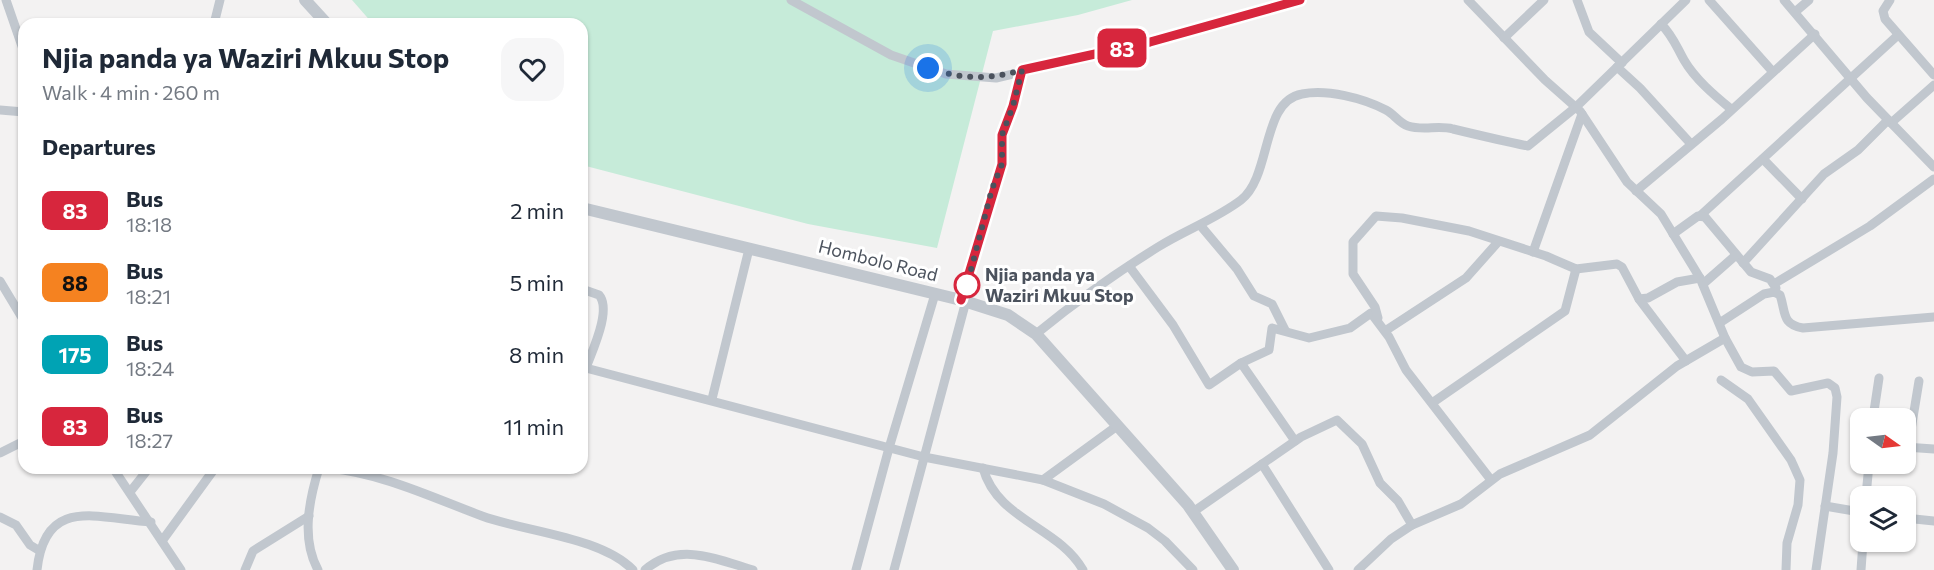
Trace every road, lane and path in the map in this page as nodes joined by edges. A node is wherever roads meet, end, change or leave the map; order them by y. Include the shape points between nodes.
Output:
1 (6, 0) edge
2 (220, 0) edge
3 (305, 0) edge
4 (791, 0) edge
5 (1300, 0) edge
6 (1467, 0) edge
7 (1544, 0) edge
8 (1577, 0) edge
9 (1686, 0) edge
10 (1709, 0) edge
11 (1784, 0) edge
12 (1809, 0) edge
13 (1890, 0) edge
14 (1795, 12) junction
15 (216, 18) edge
16 (322, 18) edge
17 (1661, 24) junction
18 (18, 31) edge
19 (1815, 34) junction
20 (1898, 36) junction
21 (1504, 38) junction
22 (1619, 65) junction
23 (1022, 70) junction
24 (1773, 72) junction
25 (1934, 75) edge
26 (1850, 77) junction
27 (1934, 85) edge
28 (1731, 109) junction
29 (0, 110) edge
30 (1579, 110) junction
31 (18, 112) edge
32 (1889, 121) junction
33 (1691, 144) junction
34 (1763, 159) junction
35 (1934, 167) edge
36 (1934, 179) edge
37 (1636, 191) junction
38 (1802, 199) junction
39 (588, 209) edge
40 (1701, 215) junction
41 (1200, 225) junction
42 (1673, 234) junction
43 (1498, 242) junction
44 (749, 249) junction
45 (1533, 252) junction
46 (1740, 259) junction
47 (1129, 266) junction
48 (1576, 269) junction
49 (0, 281) edge
50 (1702, 281) junction
51 (1774, 284) junction
52 (588, 291) edge
53 (935, 294) junction
54 (1779, 295) junction
55 (1639, 299) junction
56 (964, 300) junction
57 (18, 311) edge
58 (1934, 317) edge
59 (1378, 320) junction
60 (1721, 322) junction
61 (1285, 330) junction
62 (1385, 331) junction
63 (1036, 334) junction
64 (1725, 338) junction
65 (588, 357) edge
66 (1686, 362) junction
67 (1241, 363) junction
68 (588, 368) edge
69 (1879, 378) dead end
70 (1721, 380) dead end
71 (1919, 381) dead end
72 (712, 399) junction
73 (1431, 403) junction
74 (1874, 408) edge
75 (1914, 408) edge
76 (1117, 426) junction
77 (1295, 441) junction
78 (18, 444) edge
79 (889, 448) junction
80 (1916, 448) edge
81 (1934, 449) edge
82 (0, 453) edge
83 (924, 457) junction
84 (1262, 464) junction
85 (983, 468) junction
86 (117, 474) edge
87 (144, 474) edge
88 (211, 474) edge
89 (318, 474) edge
90 (364, 474) edge
91 (1043, 480) junction
92 (1491, 480) junction
93 (130, 492) junction
94 (1825, 506) junction
95 (1850, 510) edge
96 (1193, 512) junction
97 (309, 516) junction
98 (0, 517) edge
99 (1916, 519) edge
100 (1934, 520) edge
101 (151, 522) junction
102 (1412, 525) junction
103 (162, 541) junction
104 (40, 551) junction
105 (1862, 552) edge
106 (37, 570) edge
107 (181, 570) edge
108 (245, 570) edge
109 (318, 570) edge
110 (633, 570) edge
111 (645, 570) edge
112 (753, 570) edge
113 (856, 570) edge
114 (894, 570) edge
115 (1083, 570) edge
116 (1193, 570) edge
117 (1233, 570) edge
118 (1329, 570) edge
119 (1358, 570) edge
120 (1786, 570) edge
121 (1815, 570) edge
122 (1861, 570) edge

1 - 18 street
2 - 15 street
3 - 16 street
4 - 23 street via 891,55 946,74 996,78
5 - 23 street via 1150,42
6 - 21 street
7 - 21 street
8 - 22 street via 1589,32
9 - 17 street
10 - 24 street
11 - 14 street
12 - 14 street
13 - 20 street via 1883,11
14 - 19 street
17 - 22 street
17 - 28 street via 1673,36 1683,59 1698,78
19 - 24 street
19 - 26 street
20 - 25 street
20 - 26 street
21 - 30 street
22 - 30 street
22 - 33 street
23 - 56 street via 1002,135 1002,164
24 - 28 street
26 - 32 street
26 - 34 street
27 - 32 street
28 - 33 street
29 - 31 street
30 - 37 street
30 - 41 street via 1528,146 1450,128 1409,126 1388,111 1344,96 1297,95 1286,101 1279,112 1267,141 1263,165 1251,189 1243,199
30 - 45 street
32 - 35 street
32 - 38 street via 1824,174
33 - 37 street
34 - 38 street
34 - 40 street
36 - 51 street via 1870,226
37 - 42 street via 1661,214
38 - 46 street
39 - 44 street, Hombolo Road
40 - 42 street
40 - 46 street
41 - 47 street
41 - 61 street via 1254,296 1272,304
42 - 50 street
43 - 45 street
43 - 59 street via 1469,231 1376,216 1353,242 1353,274 1375,307
43 - 62 street via 1466,278
44 - 53 street, Hombolo Road
44 - 72 street
45 - 48 street
46 - 50 street
46 - 51 street via 1751,272
47 - 63 street
47 - 67 street via 1173,325 1209,385
48 - 55 street via 1617,264
48 - 73 street via 1565,311
49 - 57 street
50 - 55 street via 1677,282
50 - 60 street
51 - 54 street
52 - 65 street via 599,295 604,305
53 - 56 street, Hombolo Road
53 - 79 street
54 - 58 street via 1782,315 1803,328
54 - 60 street via 1764,294
55 - 66 street
56 - 63 street, Hombolo Road via 1008,315
56 - 83 street
59 - 61 street via 1369,313 1350,328 1309,338
59 - 62 street
60 - 64 street
61 - 67 street via 1272,328 1269,350
62 - 73 street via 1406,370
63 - 76 street, Hombolo Road
64 - 66 street
64 - 94 street via 1746,371 1774,371 1791,391 1828,383 1835,388 1838,397
66 - 92 street via 1632,399 1590,435
67 - 77 street
68 - 72 street
69 - 74 street
70 - 120 street via 1749,399 1791,460 1800,480 1787,543
71 - 75 street
72 - 79 street
73 - 92 street
76 - 91 street
76 - 96 street, Hombolo Road
77 - 84 street
77 - 102 street via 1337,420 1362,444 1380,483 1398,501
78 - 82 street
79 - 83 street
79 - 113 street
80 - 81 street
83 - 85 street
83 - 114 street
84 - 96 street
84 - 118 street
85 - 91 street
85 - 115 street via 1004,502 1019,517 1066,547
86 - 93 street
87 - 93 street
88 - 103 street
89 - 97 street
90 - 110 street via 407,486 483,517 598,548
91 - 116 street via 1104,504 1148,528
92 - 102 street via 1461,504
93 - 101 street
94 - 95 street
94 - 121 street
96 - 117 street, Hombolo Road
97 - 108 street via 253,551
97 - 109 street via 313,560
98 - 104 street via 16,525
99 - 100 street
101 - 103 street
101 - 104 street via 69,517 56,524
102 - 119 street
103 - 107 street
104 - 106 street
105 - 122 street
111 - 112 street via 671,554 691,553

